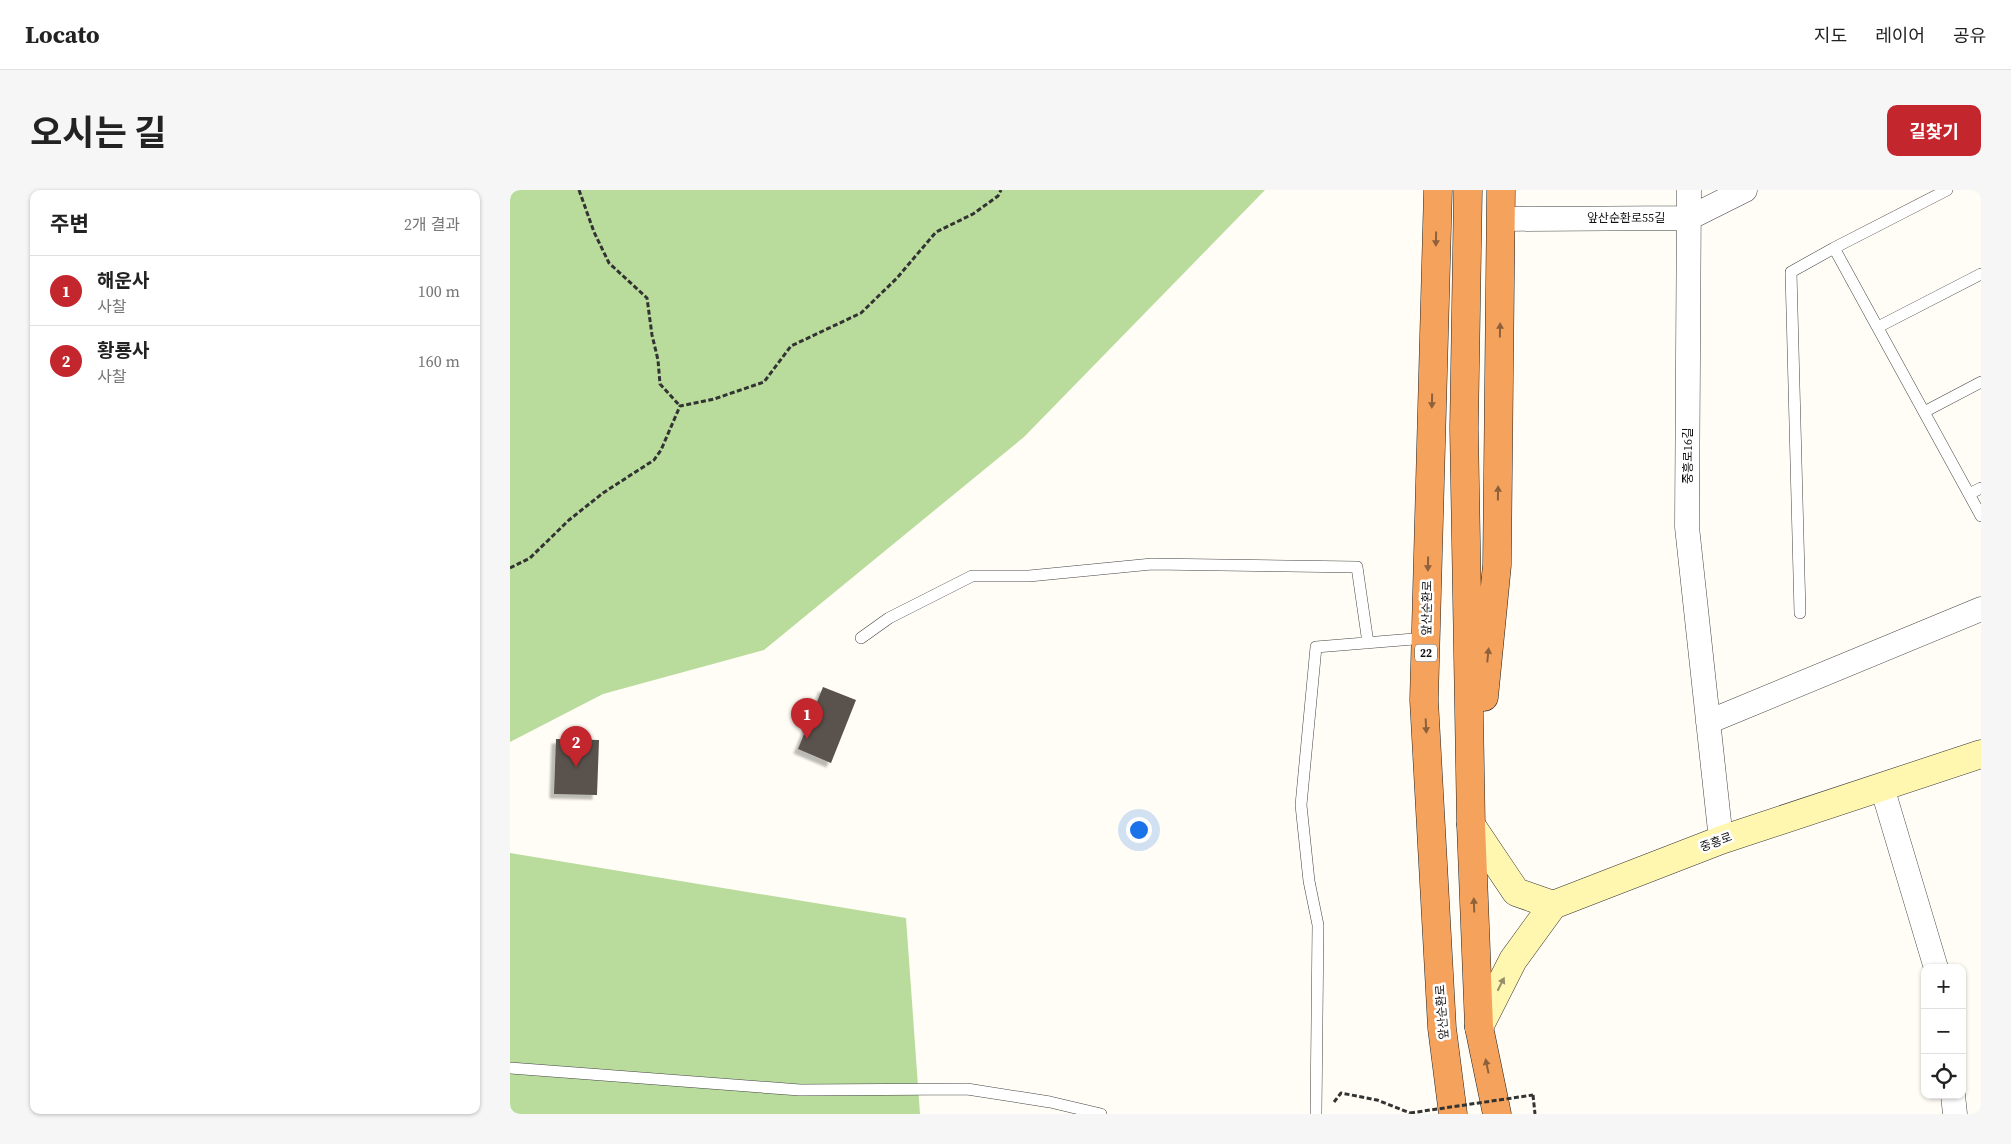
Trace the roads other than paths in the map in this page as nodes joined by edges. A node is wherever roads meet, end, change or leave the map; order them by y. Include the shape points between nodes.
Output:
1 (1438, 190) edge
2 (1468, 190) edge
3 (1501, 190) edge
4 (1689, 190) edge
5 (1745, 190) edge
6 (1947, 190) edge
7 (1689, 218) junction
8 (1501, 219) junction
9 (1834, 248) junction
10 (1981, 274) edge
11 (1878, 327) junction
12 (1981, 382) edge
13 (1924, 412) junction
14 (1981, 488) edge
15 (1969, 494) junction
16 (1981, 516) edge
17 (1981, 609) edge
18 (1800, 613) dead end
19 (861, 638) dead end
20 (1426, 638) junction
21 (1368, 643) junction
22 (1708, 722) junction
23 (1981, 754) edge
24 (1882, 787) junction
25 (1471, 825) junction
26 (1721, 840) junction
27 (1553, 905) junction
28 (1935, 964) edge
29 (1478, 1027) junction
30 (510, 1068) edge
31 (1953, 1099) edge
32 (1101, 1114) edge
33 (1316, 1114) edge
34 (1453, 1114) edge
35 (1496, 1114) edge
36 (1955, 1114) edge

1 -> 20 highway, 앞산순환로 / 22
2 - 25 highway via 1464,428
3 - 8 highway
4 - 7 street, 중흥로16길
5 - 7 street, 앞산순환로55길
6 - 9 lane
7 - 8 street, 앞산순환로55길
7 - 22 street, 중흥로16길 via 1687,527
25 -> 8 highway via 1497,565
9 - 11 lane
9 - 18 lane via 1791,272
10 - 11 lane
11 - 13 lane
12 - 13 lane
13 - 15 lane
14 - 15 lane
15 - 16 lane
17 - 22 street
19 - 21 lane via 889,618 972,576 1029,576 1152,564 1357,567
20 - 21 lane
20 -> 34 highway, 앞산순환로 / 22 via 1424,700 1441,1008
21 - 33 lane via 1316,647 1300,805 1318,925
22 - 26 street, 중흥로16길
23 - 24 street, 중흥로
24 - 26 street, 중흥로
24 - 28 street
25 - 27 street via 1516,892
29 -> 25 highway
26 - 27 street, 중흥로
29 -> 27 street via 1513,960
35 -> 29 highway
30 - 32 lane via 800,1090 967,1089
31 - 36 street

